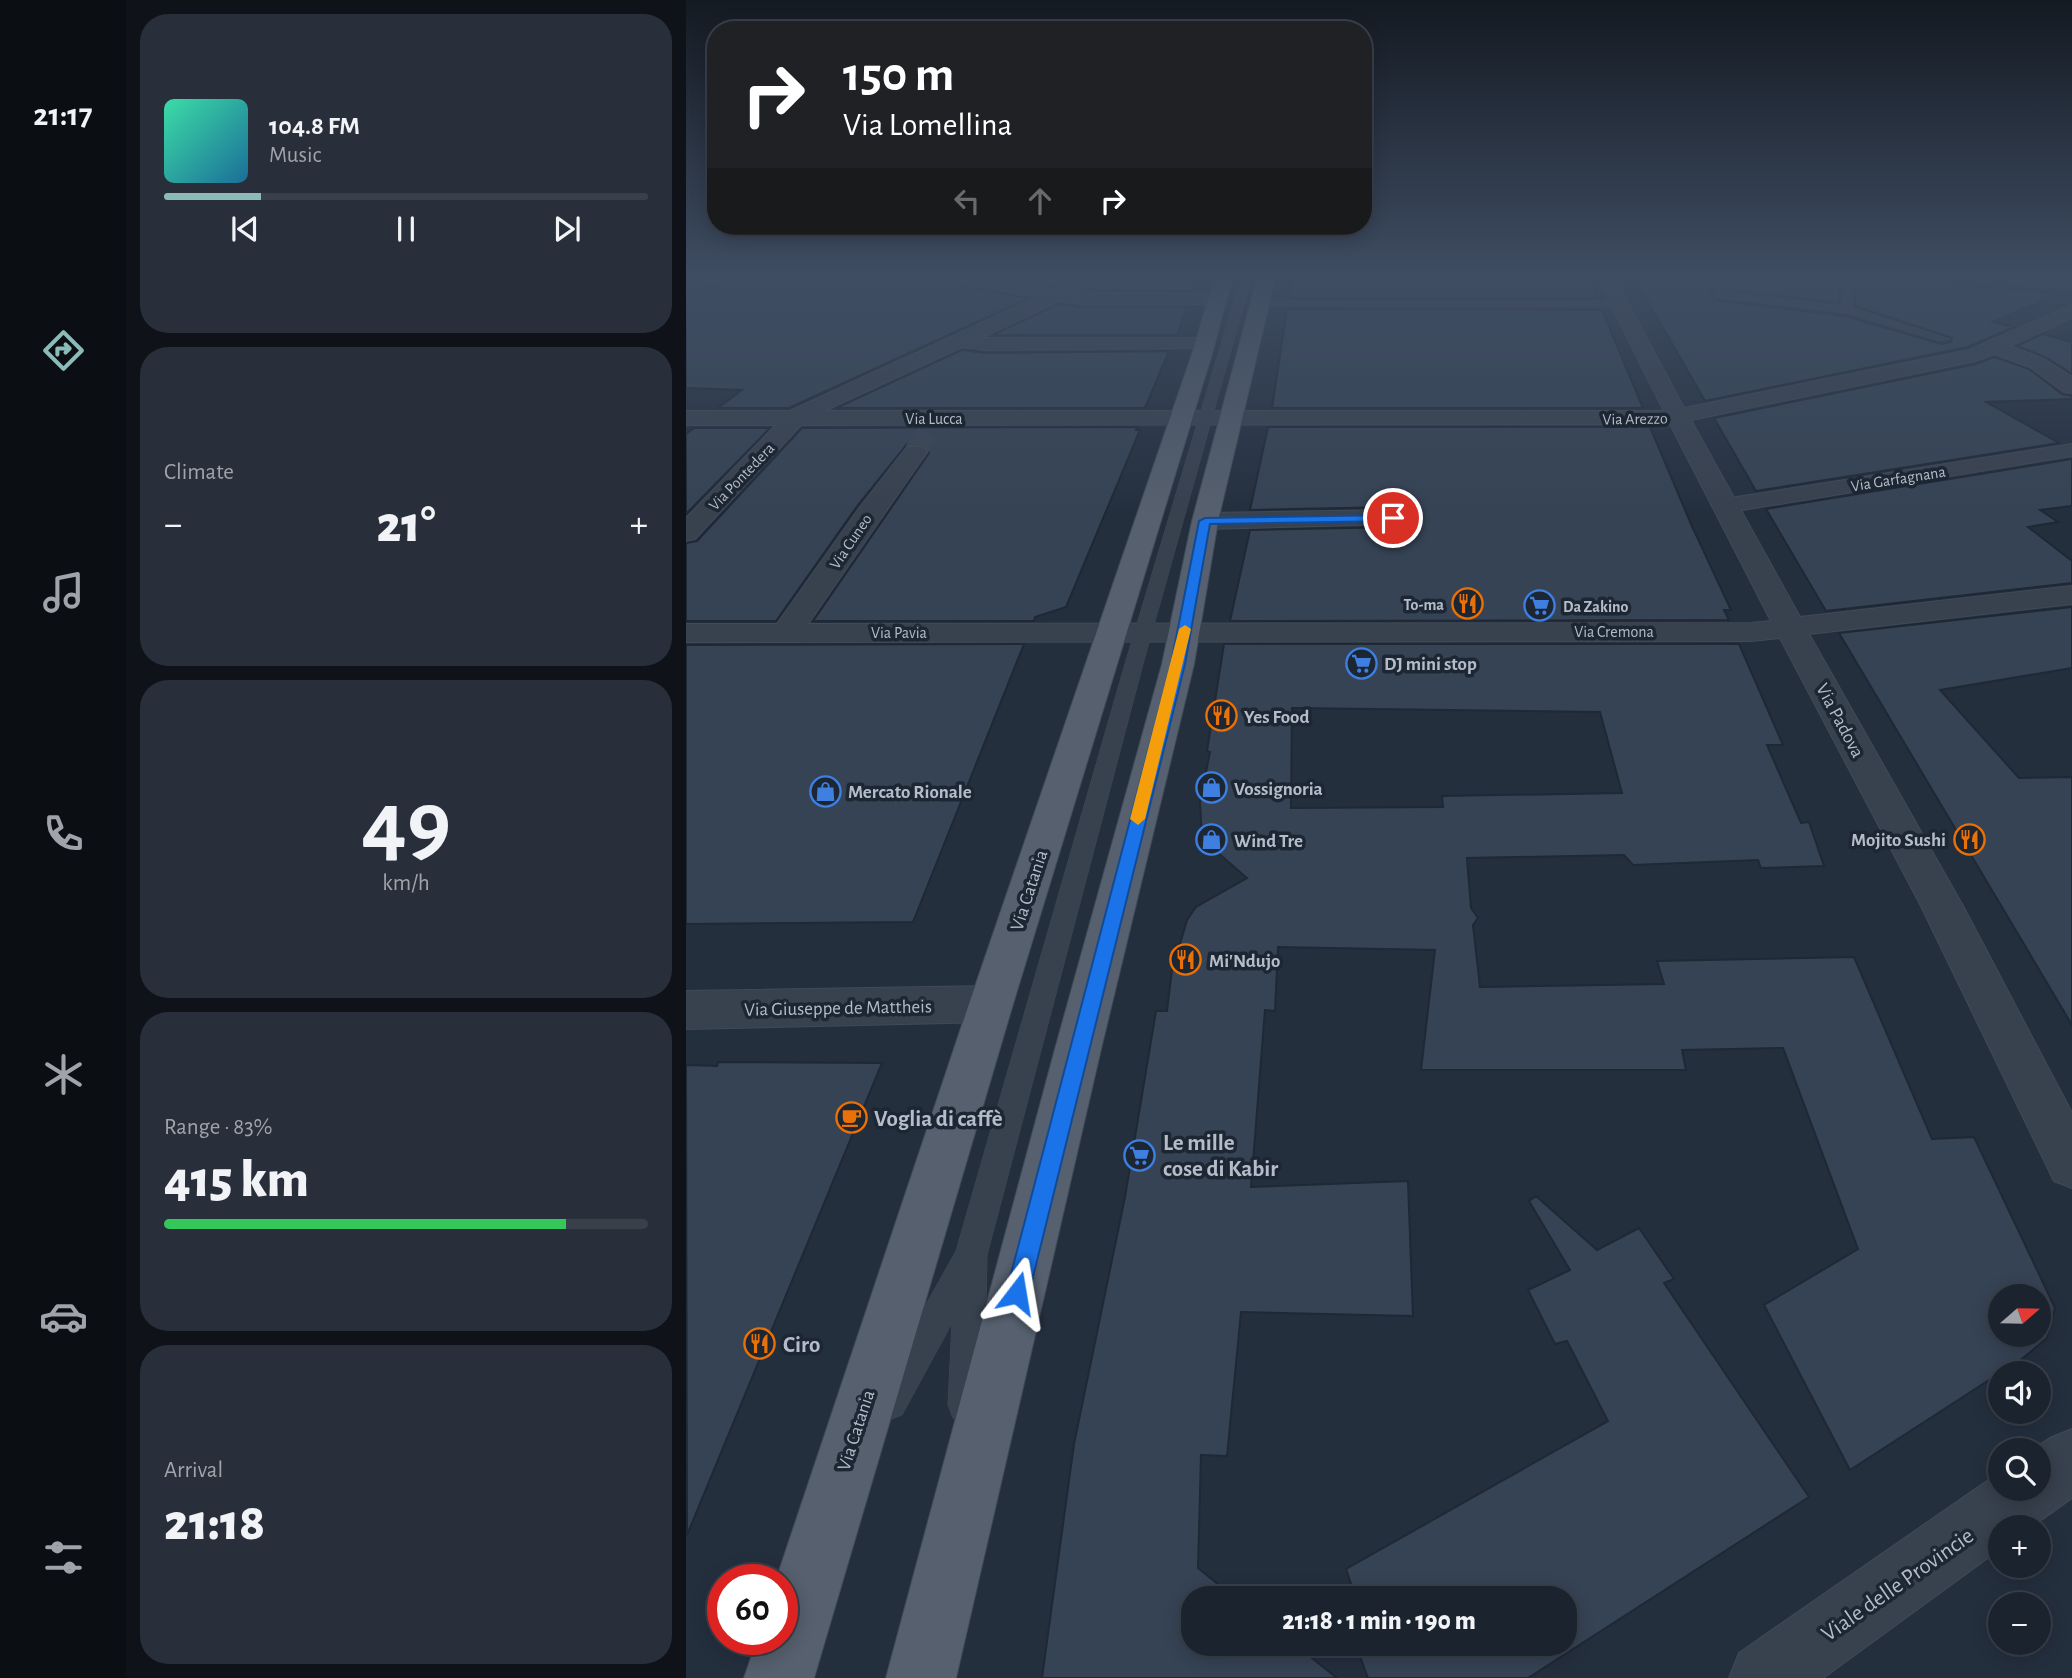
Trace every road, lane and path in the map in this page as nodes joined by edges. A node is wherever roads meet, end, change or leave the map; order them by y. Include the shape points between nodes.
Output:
1 (926, 357) edge
2 (1205, 357) edge
3 (1223, 357) edge
4 (1234, 357) edge
5 (1648, 357) edge
6 (1965, 357) edge
7 (2021, 357) edge
8 (2072, 387) edge
9 (1206, 417) junction
10 (1680, 417) junction
11 (686, 418) edge
12 (795, 418) junction
13 (2072, 450) edge
14 (915, 452) tunnel mouth
15 (1724, 506) junction
16 (1393, 518) dead end
17 (1205, 521) junction
18 (686, 533) edge
19 (2072, 594) edge
20 (1791, 628) junction
21 (1146, 631) junction
22 (787, 632) junction
23 (686, 633) edge
24 (991, 1004) junction
25 (686, 1010) edge
26 (2072, 1164) edge
27 (971, 1255) junction
28 (2072, 1460) edge
29 (2051, 1475) edge
30 (2013, 1501) edge
31 (832, 1502) junction
32 (963, 1510) junction
33 (779, 1678) edge
34 (921, 1678) edge
35 (1764, 1678) edge

1 - 12 street
2 - 9 main road, Via Catania
3 - 9 lane, Via Catania
4 - 9 main road, Via Catania
5 - 10 street, Via Padova
6 - 10 street, Via Arezzo
7 - 8 street
9 - 10 street, Via Arezzo
9 - 12 street, Via Lucca
9 - 17 main road, Via Catania
9 - 21 main road, Via Catania
10 - 15 street, Via Padova
11 - 12 street, Via Lucca
12 - 18 street, Via Pontedera
13 - 15 street, Via Garfagnana
14 - 22 street, Via Cuneo
15 - 20 street, Via Padova
16 - 17 street
17 - 21 main road, Via Catania
19 - 20 street, Via Cremona
20 - 21 street, Via Cremona via 1751,632
20 - 26 street, Via Padova via 1941,906
21 - 22 street, Via Pavia
21 - 24 main road, Via Catania
21 - 27 lane, Via Catania
21 - 32 main road, Via Catania
22 - 23 street, Via Pavia
24 - 25 street, Via Giuseppe de Mattheis
24 - 31 main road, Via Catania
27 - 31 lane, Via Catania
27 - 32 lane, Via Catania
28 - 29 street
30 - 35 street, Viale delle Provincie
31 - 33 main road, Via Catania
32 - 34 main road, Via Catania

